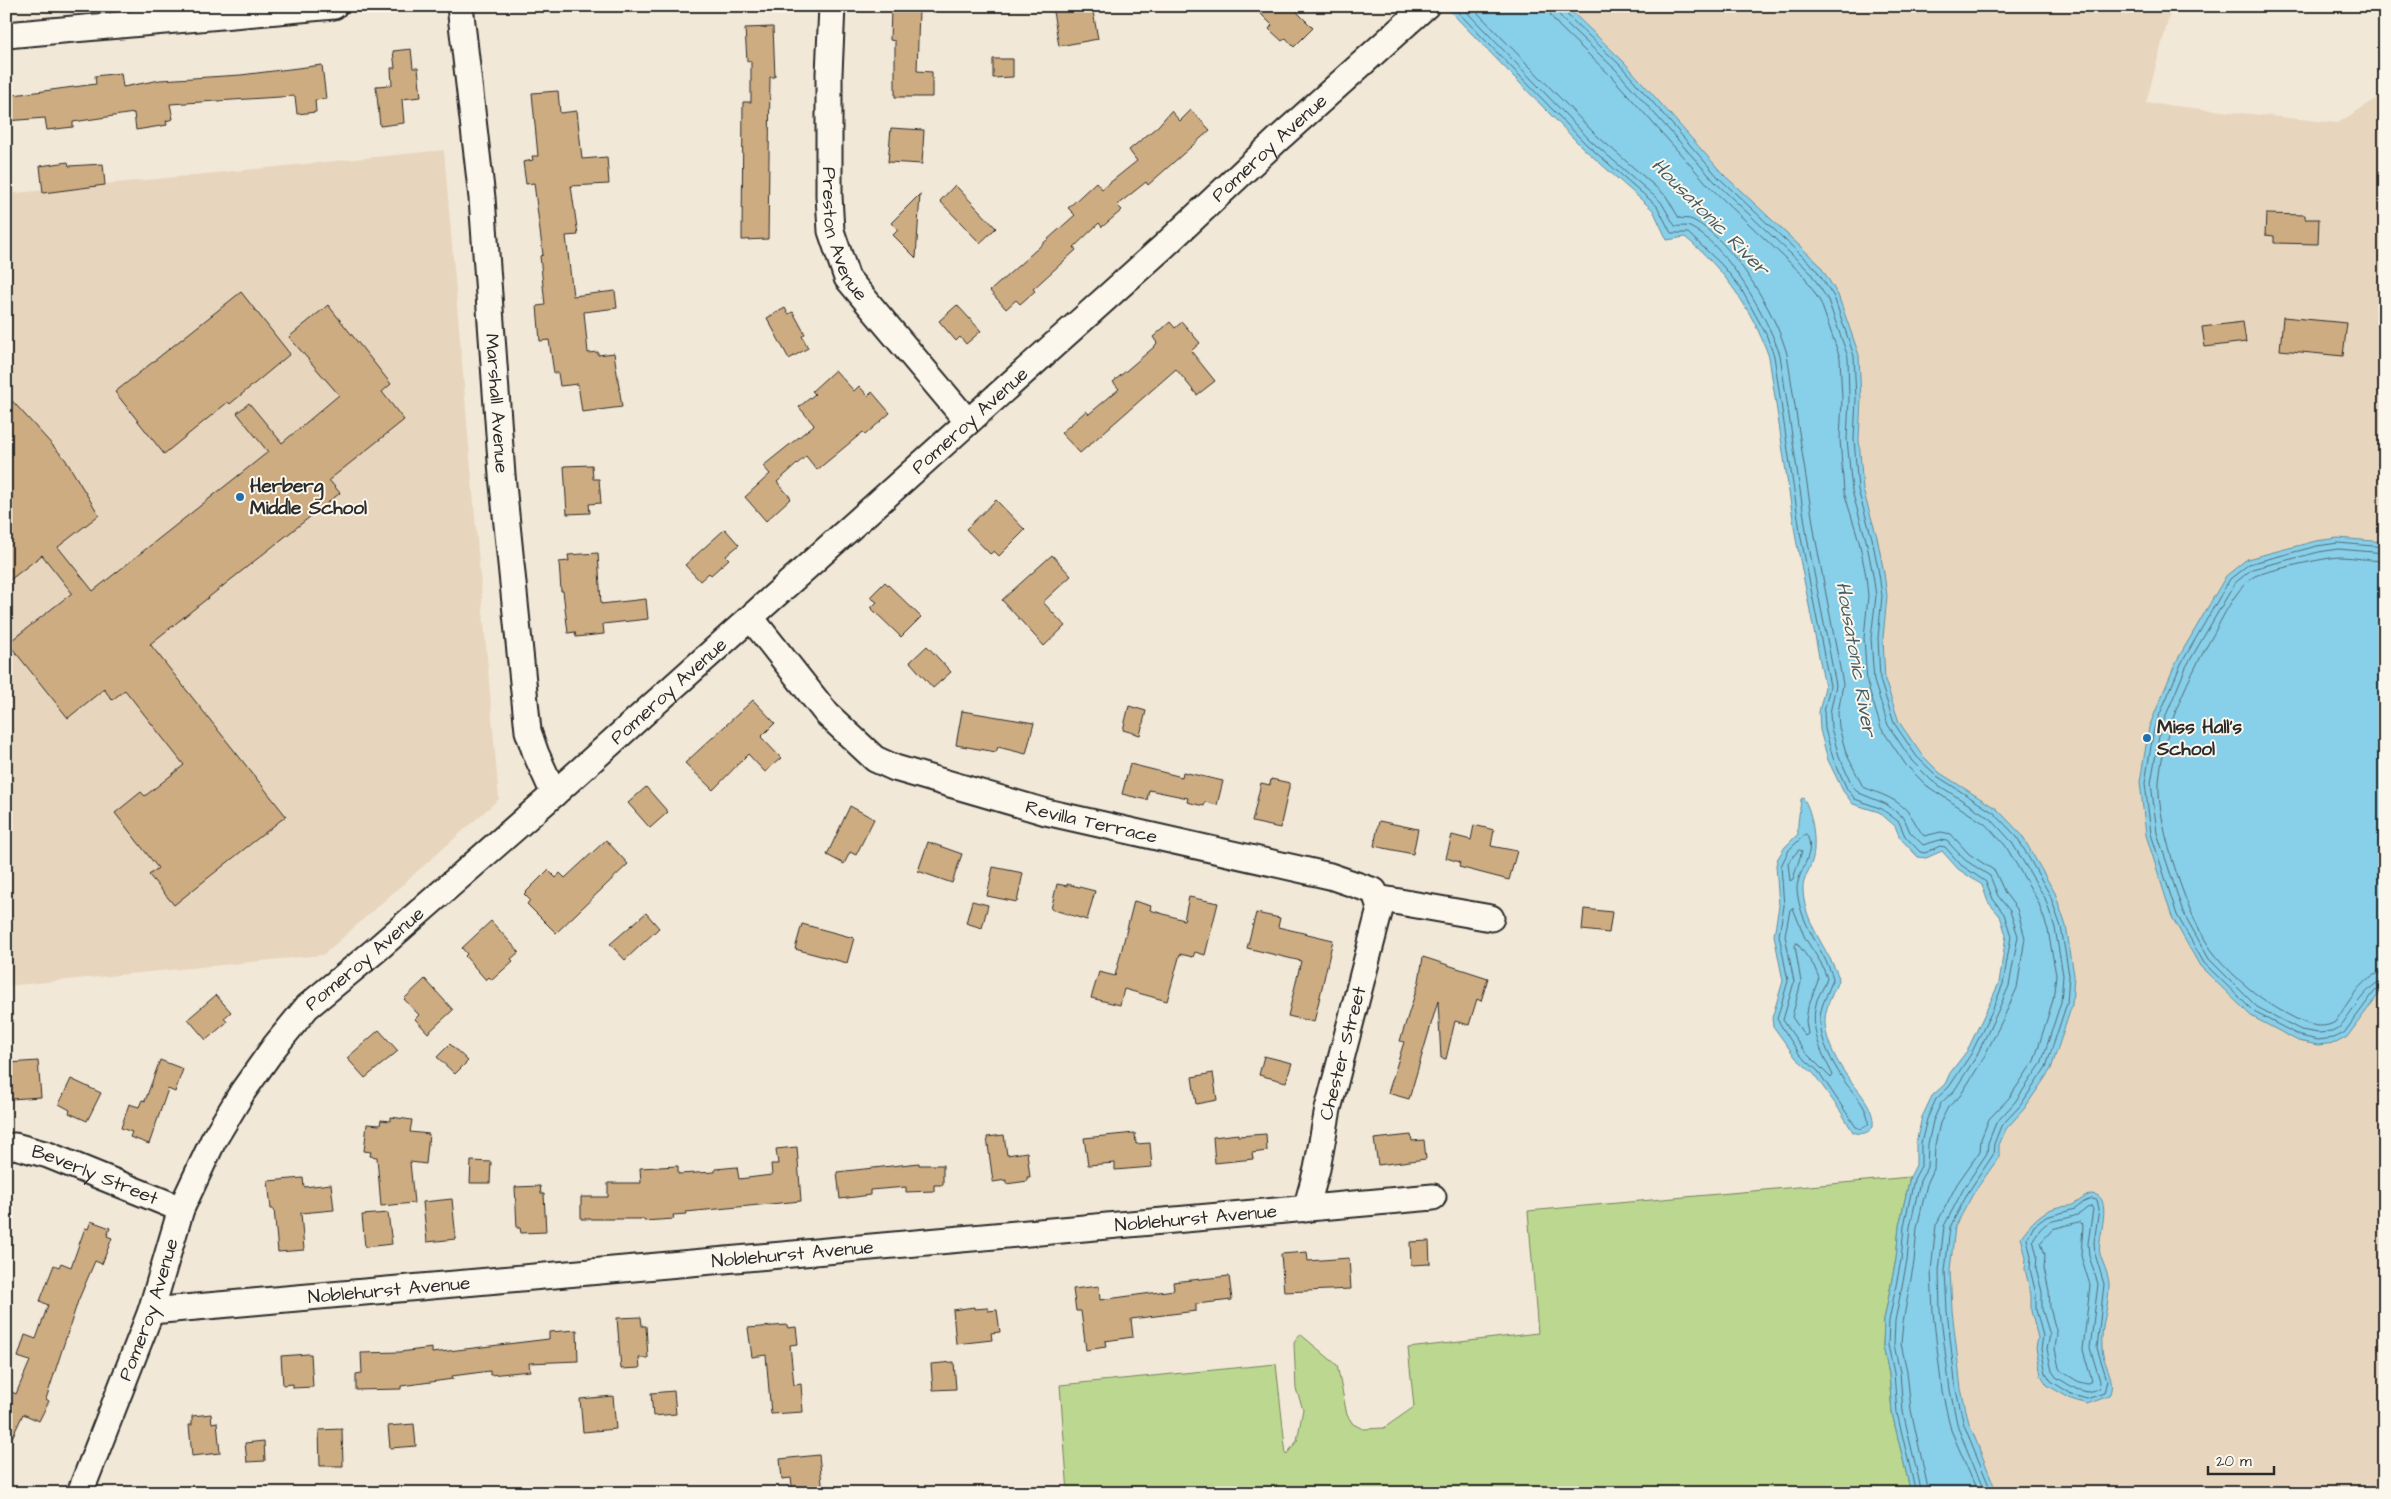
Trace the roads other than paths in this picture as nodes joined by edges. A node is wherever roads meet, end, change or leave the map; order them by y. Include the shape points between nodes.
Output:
1 (334, 6) edge
2 (460, 6) edge
3 (832, 6) edge
4 (1426, 6) edge
5 (6, 35) edge
6 (968, 422) junction
7 (751, 618) junction
8 (554, 794) junction
9 (1377, 898) junction
10 (1491, 918) dead end
11 (6, 1147) edge
12 (1433, 1197) dead end
13 (181, 1209) junction
14 (1306, 1209) junction
15 (151, 1311) junction
16 (80, 1493) edge

1 - 5 street
2 - 8 street, Marshall Avenue via 482,198 502,475 528,731
3 - 6 street, Preston Avenue via 829,196 838,256 847,278
4 - 6 street, Pomeroy Avenue
6 - 7 street, Pomeroy Avenue
7 - 8 street, Pomeroy Avenue
7 - 9 street, Revilla Terrace via 827,714 875,759 895,768 1046,812 1330,876 1374,891
8 - 13 street, Pomeroy Avenue via 307,1007 243,1091 213,1141
9 - 10 street, Revilla Terrace
9 - 14 street, Chester Street via 1380,909 1328,1109
11 - 13 street, Beverly Street via 15,1146 48,1155
12 - 14 street, Noblehurst Avenue
13 - 15 street, Pomeroy Avenue
14 - 15 street, Noblehurst Avenue
15 - 16 street, Pomeroy Avenue

